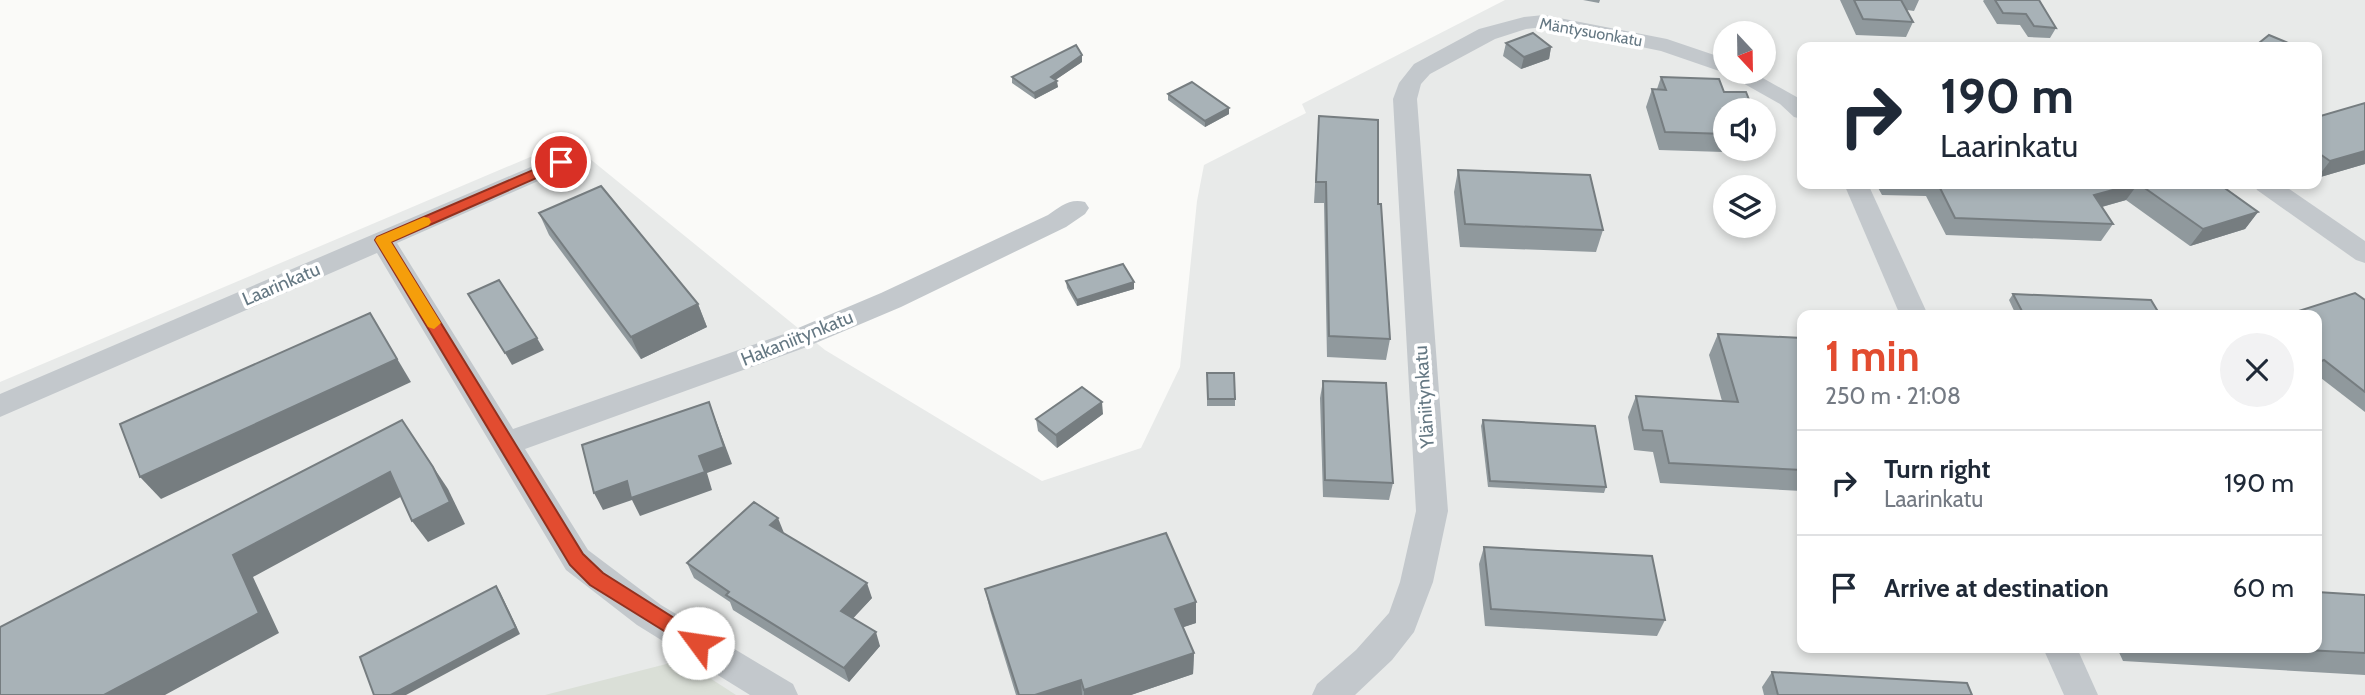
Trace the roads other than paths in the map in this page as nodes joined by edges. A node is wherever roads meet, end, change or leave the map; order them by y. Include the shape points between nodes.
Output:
1 (1713, 62) edge
2 (1422, 69) joint
3 (1761, 84) edge
4 (1797, 101) edge
5 (561, 162) dead end
6 (1858, 189) edge
7 (2273, 189) edge
8 (1076, 208) dead end
9 (382, 240) junction
10 (2365, 254) edge
11 (1912, 310) edge
12 (0, 406) edge
13 (507, 443) junction
14 (2062, 653) edge
15 (780, 695) edge
16 (1329, 695) edge
17 (2081, 695) edge

1 - 2 street, Mäntysuonkatu via 1667,46 1544,21 1487,34
2 - 16 street, Yläniitynkatu via 1410,83 1405,99 1432,511 1421,566 1401,624
3 - 4 street
5 - 9 street, Laarinkatu
6 - 11 street
7 - 10 street
8 - 13 street, Hakaniitynkatu via 891,300 794,341
9 - 12 street, Laarinkatu
9 - 13 street
13 - 15 street via 577,560 597,579
14 - 17 street

